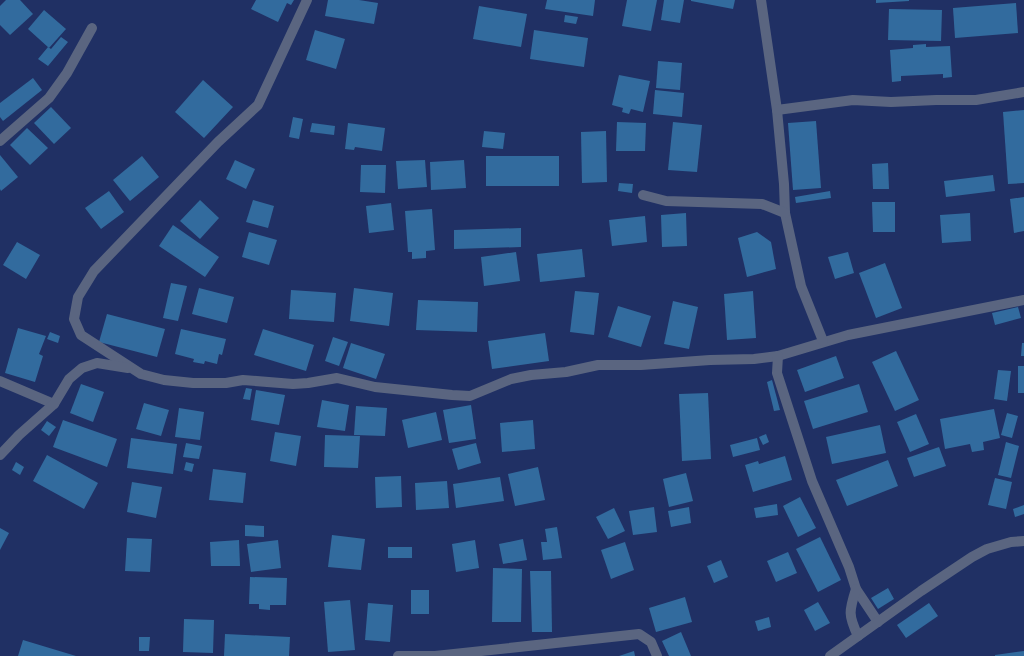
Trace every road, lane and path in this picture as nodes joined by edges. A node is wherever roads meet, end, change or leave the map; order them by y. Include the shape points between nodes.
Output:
1 (307, 0) edge
2 (761, 0) edge
3 (92, 28) dead end
4 (1024, 92) edge
5 (777, 110) junction
6 (0, 141) edge
7 (643, 195) dead end
8 (785, 213) junction
9 (1024, 300) edge
10 (823, 341) junction
11 (778, 356) junction
12 (133, 369) junction
13 (0, 381) edge
14 (54, 404) junction
15 (0, 455) edge
16 (1024, 541) edge
17 (856, 589) junction
18 (878, 622) junction
19 (858, 636) junction
20 (398, 656) edge
21 (657, 656) edge
22 (830, 656) edge

1 - 12 street via 258,105 218,142 94,271 78,297 74,319 81,335
2 - 5 street
3 - 6 street via 67,73 49,98
4 - 5 street via 976,100 853,100
5 - 8 street
7 - 8 street via 666,201 762,204
8 - 10 street via 801,286
9 - 10 street
10 - 11 street
11 - 12 street via 641,365 598,365 511,379 470,396 375,386 338,378 293,384 243,380 193,383 164,380 141,374
11 - 17 street via 777,372 812,481 850,567
12 - 14 street via 97,363 82,368 69,379
13 - 14 street
14 - 15 street
16 - 18 street via 987,549 972,557
17 - 18 street
17 - 19 street via 850,606 850,619
18 - 19 street
19 - 22 street
20 - 21 street via 435,656 639,634 651,642

